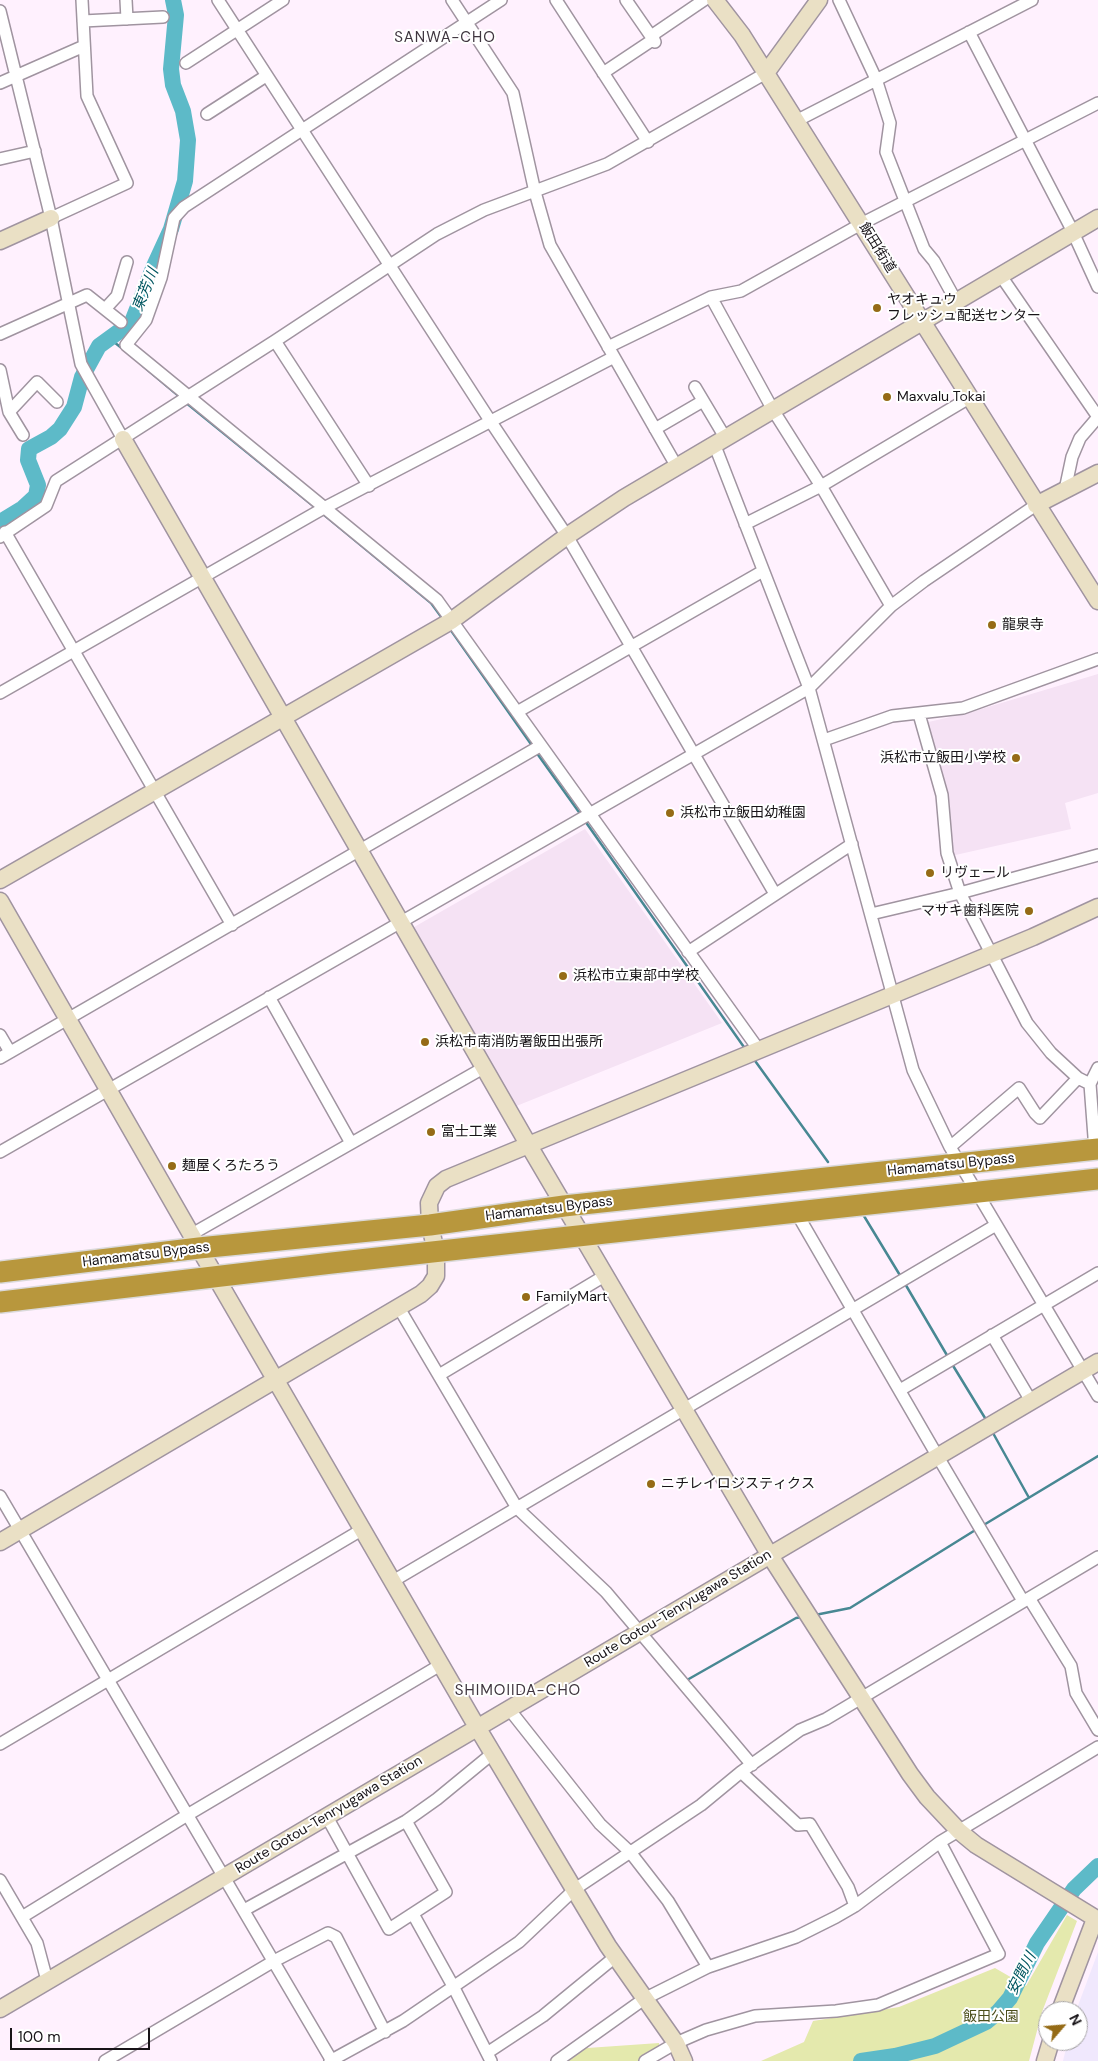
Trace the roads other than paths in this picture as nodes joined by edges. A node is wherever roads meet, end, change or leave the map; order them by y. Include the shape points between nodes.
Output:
1 (82, 0) edge
2 (126, 0) edge
3 (218, 0) edge
4 (283, 0) edge
5 (452, 0) edge
6 (501, 0) edge
7 (556, 0) edge
8 (626, 0) edge
9 (704, 0) edge
10 (715, 0) edge
11 (819, 0) edge
12 (839, 0) edge
13 (1032, 0) edge
14 (0, 11) edge
15 (163, 17) dead end
16 (127, 18) junction
17 (83, 21) junction
18 (466, 22) junction
19 (237, 30) junction
20 (969, 32) junction
21 (654, 40) junction
22 (84, 46) junction
23 (186, 63) dead end
24 (603, 73) junction
25 (766, 73) junction
26 (18, 76) junction
27 (266, 76) junction
28 (876, 79) junction
29 (0, 84) edge
30 (1098, 103) edge
31 (207, 114) dead end
32 (796, 121) junction
33 (301, 130) junction
34 (1025, 141) junction
35 (648, 142) junction
36 (35, 151) junction
37 (0, 159) edge
38 (536, 192) junction
39 (906, 202) junction
40 (51, 218) junction
41 (1098, 218) edge
42 (861, 224) junction
43 (1072, 234) junction
44 (0, 241) edge
45 (127, 262) dead end
46 (389, 265) junction
47 (1001, 276) junction
48 (1098, 287) edge
49 (711, 297) junction
50 (956, 301) junction
51 (69, 303) junction
52 (105, 310) junction
53 (121, 322) dead end
54 (923, 322) junction
55 (0, 334) edge
56 (275, 341) junction
57 (611, 352) junction
58 (0, 370) edge
59 (695, 387) dead end
60 (187, 397) junction
61 (970, 398) junction
62 (703, 401) junction
63 (57, 402) dead end
64 (774, 410) junction
65 (8, 412) junction
66 (1098, 417) edge
67 (491, 422) junction
68 (655, 429) junction
69 (23, 435) dead end
70 (123, 439) junction
71 (720, 442) junction
72 (677, 467) junction
73 (1098, 473) edge
74 (369, 486) junction
75 (821, 486) junction
76 (1065, 490) junction
77 (1036, 506) junction
78 (324, 508) junction
79 (745, 524) junction
80 (3, 534) edge
81 (567, 536) junction
82 (763, 571) junction
83 (203, 578) junction
84 (1098, 601) edge
85 (891, 606) junction
86 (451, 621) junction
87 (631, 646) junction
88 (73, 650) junction
89 (1098, 659) edge
90 (809, 688) junction
91 (0, 693) edge
92 (516, 712) junction
93 (919, 714) junction
94 (284, 717) junction
95 (824, 740) junction
96 (540, 746) junction
97 (694, 754) junction
98 (154, 791) junction
99 (589, 813) junction
100 (852, 844) junction
101 (360, 852) junction
102 (1098, 855) edge
103 (0, 880) edge
104 (960, 893) junction
105 (775, 894) junction
106 (0, 901) edge
107 (1097, 911) edge
108 (871, 914) junction
109 (401, 922) junction
110 (232, 925) junction
111 (688, 952) junction
112 (992, 954) junction
113 (892, 996) junction
114 (268, 997) junction
115 (69, 1019) junction
116 (0, 1035) edge
117 (759, 1050) junction
118 (5, 1055) edge
119 (485, 1066) junction
120 (1098, 1068) edge
121 (1078, 1078) junction
122 (1090, 1084) junction
123 (109, 1089) junction
124 (351, 1143) junction
125 (528, 1144) junction
126 (1096, 1149) edge
127 (0, 1152) edge
128 (956, 1156) junction
129 (1097, 1181) edge
130 (977, 1192) junction
131 (564, 1206) junction
132 (796, 1212) junction
133 (996, 1225) junction
134 (430, 1226) junction
135 (583, 1236) junction
136 (195, 1241) junction
137 (436, 1252) junction
138 (0, 1272) edge
139 (1098, 1273) edge
140 (606, 1275) junction
141 (216, 1277) junction
142 (0, 1302) edge
143 (1044, 1305) junction
144 (399, 1308) junction
145 (852, 1309) junction
146 (992, 1335) junction
147 (1098, 1362) edge
148 (1083, 1371) junction
149 (439, 1375) junction
150 (275, 1379) junction
151 (900, 1390) junction
152 (1098, 1396) edge
153 (1031, 1401) junction
154 (684, 1408) junction
155 (938, 1457) junction
156 (0, 1496) edge
157 (517, 1508) junction
158 (363, 1529) junction
159 (20, 1530) junction
160 (0, 1542) edge
161 (769, 1554) junction
162 (1098, 1557) edge
163 (393, 1582) junction
164 (1026, 1600) junction
165 (641, 1632) junction
166 (442, 1664) junction
167 (108, 1680) junction
168 (860, 1696) junction
169 (509, 1709) junction
170 (477, 1727) junction
171 (1098, 1730) edge
172 (0, 1744) edge
173 (1098, 1747) edge
174 (493, 1753) junction
175 (752, 1764) junction
176 (741, 1772) junction
177 (189, 1814) junction
178 (326, 1817) junction
179 (406, 1821) junction
180 (959, 1831) junction
181 (940, 1842) junction
182 (630, 1852) junction
183 (346, 1854) junction
184 (224, 1878) junction
185 (0, 1880) edge
186 (576, 1889) junction
187 (855, 1906) junction
188 (244, 1910) junction
189 (413, 1914) junction
190 (22, 1917) junction
191 (1097, 1920) edge
192 (615, 1957) junction
193 (274, 1961) junction
194 (708, 1967) junction
195 (50, 1980) junction
196 (453, 1986) junction
197 (644, 1999) junction
198 (1064, 2001) edge
199 (0, 2009) edge
200 (385, 2032) junction
201 (680, 2051) edge
202 (489, 2057) edge
203 (117, 2058) edge
204 (105, 2061) edge
205 (331, 2061) edge
206 (557, 2061) edge
207 (645, 2061) edge

1 - 17 street
2 - 16 street
3 - 19 street
4 - 19 street
5 - 18 street
6 - 18 street
7 - 24 street
8 - 21 street
9 - 21 street
10 - 25 street, 飯田街道 via 742,34
11 - 25 street
12 - 28 street
13 - 20 street
14 - 26 street
15 - 16 street
16 - 17 street
17 - 22 street
18 - 33 street
18 - 38 street via 513,93
19 - 23 street
19 - 27 street
20 - 28 street
20 - 34 street
21 - 24 street
22 - 26 street
22 - 40 street via 87,96 127,183
24 - 35 street
25 - 32 street, 飯田街道
25 - 35 street
26 - 29 street
26 - 36 street
27 - 31 street
27 - 33 street
28 - 32 street
28 - 39 street via 890,123 886,152
30 - 34 street
32 - 42 street, 飯田街道
33 - 46 street
33 - 60 street via 184,206 174,218 154,300 146,320 126,345
34 - 39 street
34 - 43 street
35 - 38 street via 607,164
36 - 37 street
36 - 40 street
38 - 46 street via 465,219
38 - 57 street via 550,245
39 - 42 street
39 - 50 street via 924,249
40 - 44 street
40 - 51 street
41 - 43 street
42 - 49 street via 741,291
42 - 54 street, 飯田街道
43 - 47 street
43 - 48 street
45 - 52 street via 117,296
46 - 56 street
46 - 67 street
47 - 50 street
47 - 66 street
49 - 57 street
49 - 64 street
50 - 54 street
51 - 52 street via 87,295
51 - 55 street
51 - 70 street via 81,364
52 - 53 street
54 - 61 street, 飯田街道
54 - 64 street
56 - 60 street
56 - 74 street
57 - 67 street
57 - 68 street
58 - 65 street
59 - 62 street
60 - 70 street
60 - 78 street
61 - 75 street
61 - 77 street, 飯田街道
62 - 68 street
62 - 71 street
63 - 65 street via 38,382
64 - 71 street
64 - 75 street
65 - 69 street
66 - 76 street via 1080,438
67 - 74 street
67 - 81 street
68 - 72 street
70 - 80 street via 56,481 46,506
70 - 83 street
71 - 72 street
71 - 79 street
72 - 81 street
73 - 76 street
74 - 78 street
75 - 79 street
75 - 85 street
76 - 77 street
77 - 84 street, 飯田街道
77 - 85 street
78 - 83 street
78 - 86 street via 437,600
79 - 82 street
80 - 88 street
81 - 86 street
81 - 87 street
82 - 87 street
82 - 90 street
83 - 88 street
83 - 94 street
85 - 90 street
86 - 92 street
86 - 94 street
87 - 92 street
87 - 97 street
88 - 91 street
88 - 98 street
89 - 93 street via 963,708
90 - 95 street
90 - 97 street
92 - 96 street
93 - 95 street via 892,716
93 - 104 street via 942,795 947,853
94 - 98 street
94 - 101 street
95 - 100 street
96 - 99 street
96 - 101 street
97 - 99 street
97 - 105 street
98 - 103 street
98 - 110 street
99 - 109 street
99 - 111 street
100 - 105 street
100 - 108 street
101 - 109 street
101 - 110 street
102 - 104 street
104 - 108 street
104 - 112 street
105 - 111 street
106 - 115 street
107 - 112 street
108 - 113 street
109 - 114 street
109 - 119 street
110 - 115 street
111 - 117 street
112 - 113 street
112 - 121 street via 1027,1023 1052,1054
113 - 117 street
113 - 128 street via 913,1070
114 - 123 street
114 - 124 street
115 - 118 street
115 - 123 street
116 - 118 street
117 - 125 street
119 - 124 street
119 - 125 street
120 - 122 street
121 - 122 street
121 - 128 street via 1040,1118 1019,1088
122 - 126 street
123 - 127 street
123 - 136 street
124 - 136 street
125 - 131 street
125 - 134 street via 457,1174 437,1186 429,1202
126 - 128 highway, Hamamatsu Bypass
128 - 130 street
128 - 131 highway, Hamamatsu Bypass
129 - 130 highway
130 - 132 highway
130 - 133 street
131 - 134 highway, Hamamatsu Bypass
131 - 135 street
132 - 135 highway
132 - 145 street
133 - 143 street
133 - 145 street
134 - 136 highway, Hamamatsu Bypass
134 - 137 street
135 - 137 highway
135 - 140 street
136 - 138 highway, Hamamatsu Bypass
136 - 141 street
137 - 141 highway
137 - 144 street via 436,1276 430,1286
139 - 143 street
140 - 149 street
140 - 154 street
141 - 142 highway
141 - 150 street
143 - 146 street
143 - 148 street
144 - 149 street
144 - 150 street
145 - 151 street
145 - 154 street
146 - 151 street
146 - 153 street
147 - 148 street, Route Gotou-Tenryugawa Station
148 - 152 street
148 - 153 street, Route Gotou-Tenryugawa Station
149 - 157 street
150 - 158 street
150 - 159 street
151 - 155 street
153 - 155 street, Route Gotou-Tenryugawa Station
154 - 157 street
154 - 161 street
155 - 161 street, Route Gotou-Tenryugawa Station
155 - 164 street
156 - 159 street
157 - 163 street
157 - 165 street via 606,1592
158 - 163 street
158 - 167 street
159 - 160 street
159 - 167 street
161 - 165 street, Route Gotou-Tenryugawa Station
161 - 168 street
162 - 164 street
163 - 166 street
164 - 168 street
164 - 171 street via 1071,1666 1076,1694
165 - 169 street, Route Gotou-Tenryugawa Station
165 - 175 street
166 - 170 street
166 - 177 street
167 - 172 street
167 - 177 street
168 - 175 street via 826,1719 800,1730
168 - 180 street via 910,1774
169 - 170 street, Route Gotou-Tenryugawa Station
169 - 182 street via 600,1824
170 - 174 street
170 - 178 street, Route Gotou-Tenryugawa Station
173 - 180 street
174 - 179 street
174 - 186 street
175 - 176 street
176 - 182 street via 701,1805
176 - 187 street via 798,1825 810,1824 848,1887
177 - 184 street
177 - 190 street
178 - 183 street
178 - 184 street, Route Gotou-Tenryugawa Station
179 - 183 street
179 - 189 street via 446,1892
180 - 181 street
180 - 191 street via 976,1845
181 - 187 street
181 - 201 street via 999,1954 878,2004 836,2011 756,2016 706,2030
182 - 186 street
182 - 194 street via 668,1901
183 - 188 street
183 - 189 street via 389,1929
184 - 188 street
184 - 195 street, Route Gotou-Tenryugawa Station
185 - 190 street
186 - 192 street
186 - 196 street via 519,1942
187 - 194 street via 796,1937
188 - 193 street
189 - 196 street
190 - 195 street via 37,1943 44,1973
191 - 198 street
192 - 197 street
192 - 202 street
193 - 200 street via 328,1933 336,1937
193 - 203 street
193 - 205 street
194 - 197 street
195 - 199 street, Route Gotou-Tenryugawa Station
196 - 200 street
196 - 202 street
197 - 201 street
197 - 206 street
200 - 205 street
201 - 207 street
203 - 204 street

